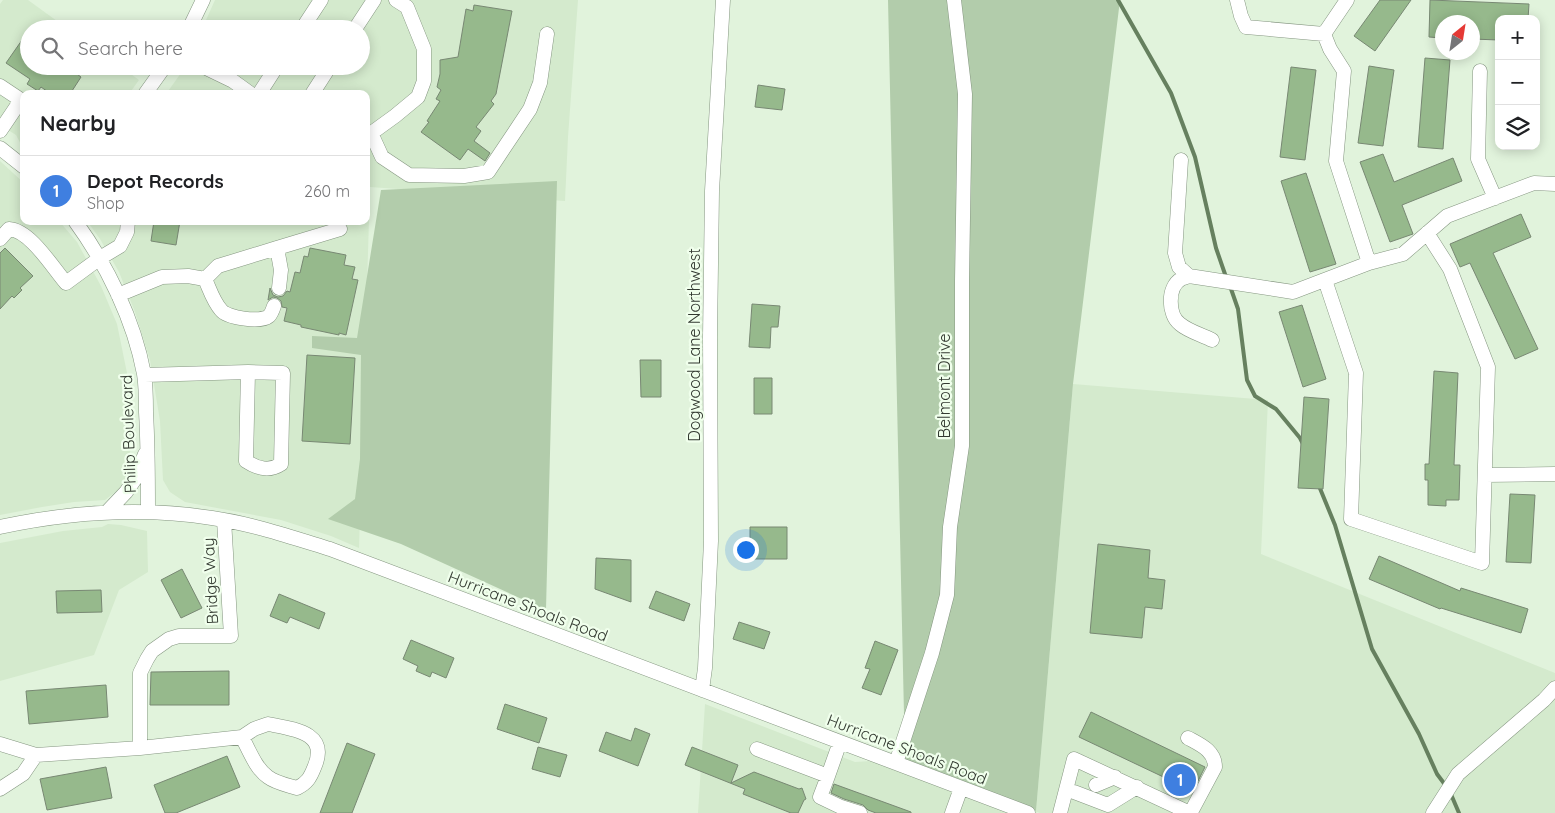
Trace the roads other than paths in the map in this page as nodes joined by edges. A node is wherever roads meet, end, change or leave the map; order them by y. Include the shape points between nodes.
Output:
1 (203, 0) edge
2 (322, 0) edge
3 (374, 0) edge
4 (396, 0) edge
5 (723, 0) edge
6 (954, 0) edge
7 (1237, 0) edge
8 (1347, 0) edge
9 (193, 20) edge
10 (308, 20) edge
11 (361, 20) edge
12 (547, 34) dead end
13 (1324, 34) junction
14 (1480, 71) dead end
15 (158, 75) edge
16 (221, 75) edge
17 (229, 75) edge
18 (271, 75) edge
19 (324, 75) edge
20 (233, 81) junction
21 (0, 86) edge
22 (147, 90) edge
23 (245, 90) edge
24 (262, 90) edge
25 (315, 90) edge
26 (20, 100) edge
27 (20, 104) edge
28 (0, 131) edge
29 (370, 134) edge
30 (370, 138) edge
31 (0, 148) edge
32 (1181, 160) dead end
33 (20, 164) edge
34 (1555, 184) edge
35 (1495, 198) junction
36 (78, 225) edge
37 (128, 225) edge
38 (340, 229) dead end
39 (1427, 233) junction
40 (0, 239) edge
41 (277, 248) junction
42 (100, 258) junction
43 (1369, 263) junction
44 (1189, 276) junction
45 (205, 279) junction
46 (1325, 280) junction
47 (279, 288) dead end
48 (118, 295) junction
49 (274, 306) dead end
50 (1212, 340) dead end
51 (252, 372) junction
52 (144, 375) junction
53 (148, 446) junction
54 (1555, 474) edge
55 (1485, 475) junction
56 (107, 512) junction
57 (148, 512) junction
58 (224, 520) junction
59 (0, 526) edge
60 (1555, 688) edge
61 (702, 690) junction
62 (242, 737) junction
63 (1188, 738) dead end
64 (840, 742) junction
65 (0, 744) edge
66 (140, 748) junction
67 (757, 749) dead end
68 (36, 755) junction
69 (896, 763) junction
70 (828, 776) junction
71 (1115, 777) junction
72 (1137, 787) junction
73 (961, 788) junction
74 (0, 789) edge
75 (1079, 790) junction
76 (860, 813) edge
77 (952, 813) edge
78 (1028, 813) edge
79 (1060, 813) edge
80 (1190, 813) edge
81 (1433, 813) edge

1 - 9 street
2 - 10 street
3 - 11 street
4 - 29 street via 407,6 424,49 424,81 418,97
5 - 61 street, Dogwood Lane Northwest via 712,191 711,542 706,668
6 - 69 street, Belmont Drive via 965,94 962,446 950,527 947,595
7 - 13 street via 1246,26
8 - 13 street
12 - 30 street via 540,83 530,109 488,172 464,176 409,175 382,157
13 - 43 street via 1344,71 1336,161
14 - 35 street via 1478,159
15 - 22 street
16 - 20 street
17 - 20 street
18 - 24 street
19 - 25 street
20 - 23 street
21 - 26 street
27 - 28 street
31 - 33 street
32 - 44 street via 1176,253 1180,267
34 - 35 street via 1534,183
35 - 39 street via 1447,216
36 - 42 street, Philip Boulevard
37 - 42 street via 120,246
38 - 41 street
39 - 43 street via 1403,254
39 - 55 street via 1450,269 1488,368
40 - 42 street via 9,229 24,234 66,284
41 - 45 street via 218,266
41 - 47 street via 282,270
42 - 48 street, Philip Boulevard
43 - 46 street
44 - 46 street via 1293,292
44 - 50 street via 1181,278 1174,288 1171,309 1181,326
45 - 48 street via 162,277
45 - 49 street via 222,312 238,318 260,320 268,317
46 - 55 street via 1356,373 1351,519 1482,563
48 - 52 street, Philip Boulevard
51 - 51 street via 282,373 281,464 276,467 265,469 246,461
51 - 52 street
52 - 53 street, Philip Boulevard
53 - 56 street via 135,479
53 - 57 street, Philip Boulevard
54 - 55 street
56 - 57 street, Hurricane Shoals Road
56 - 59 street, Hurricane Shoals Road
57 - 58 street, Hurricane Shoals Road
58 - 61 street, Hurricane Shoals Road via 330,550
58 - 66 street, Bridge Way via 231,636 179,636 169,639 146,659 140,673
60 - 81 street via 1458,774
61 - 64 street, Hurricane Shoals Road
62 - 62 street via 268,724 308,734 317,746 318,755 306,784 297,788 268,777
62 - 66 street
63 - 80 street via 1206,748 1215,760 1215,767
64 - 69 street, Hurricane Shoals Road
64 - 70 street
65 - 68 street
66 - 68 street
67 - 70 street
68 - 74 street via 23,774
69 - 73 street, Hurricane Shoals Road
70 - 76 street via 820,797
71 - 72 street
71 - 75 street
71 - 75 street via 1074,759
72 - 75 street via 1108,805
72 - 80 street
73 - 77 street
73 - 78 street, Hurricane Shoals Road
75 - 79 street

